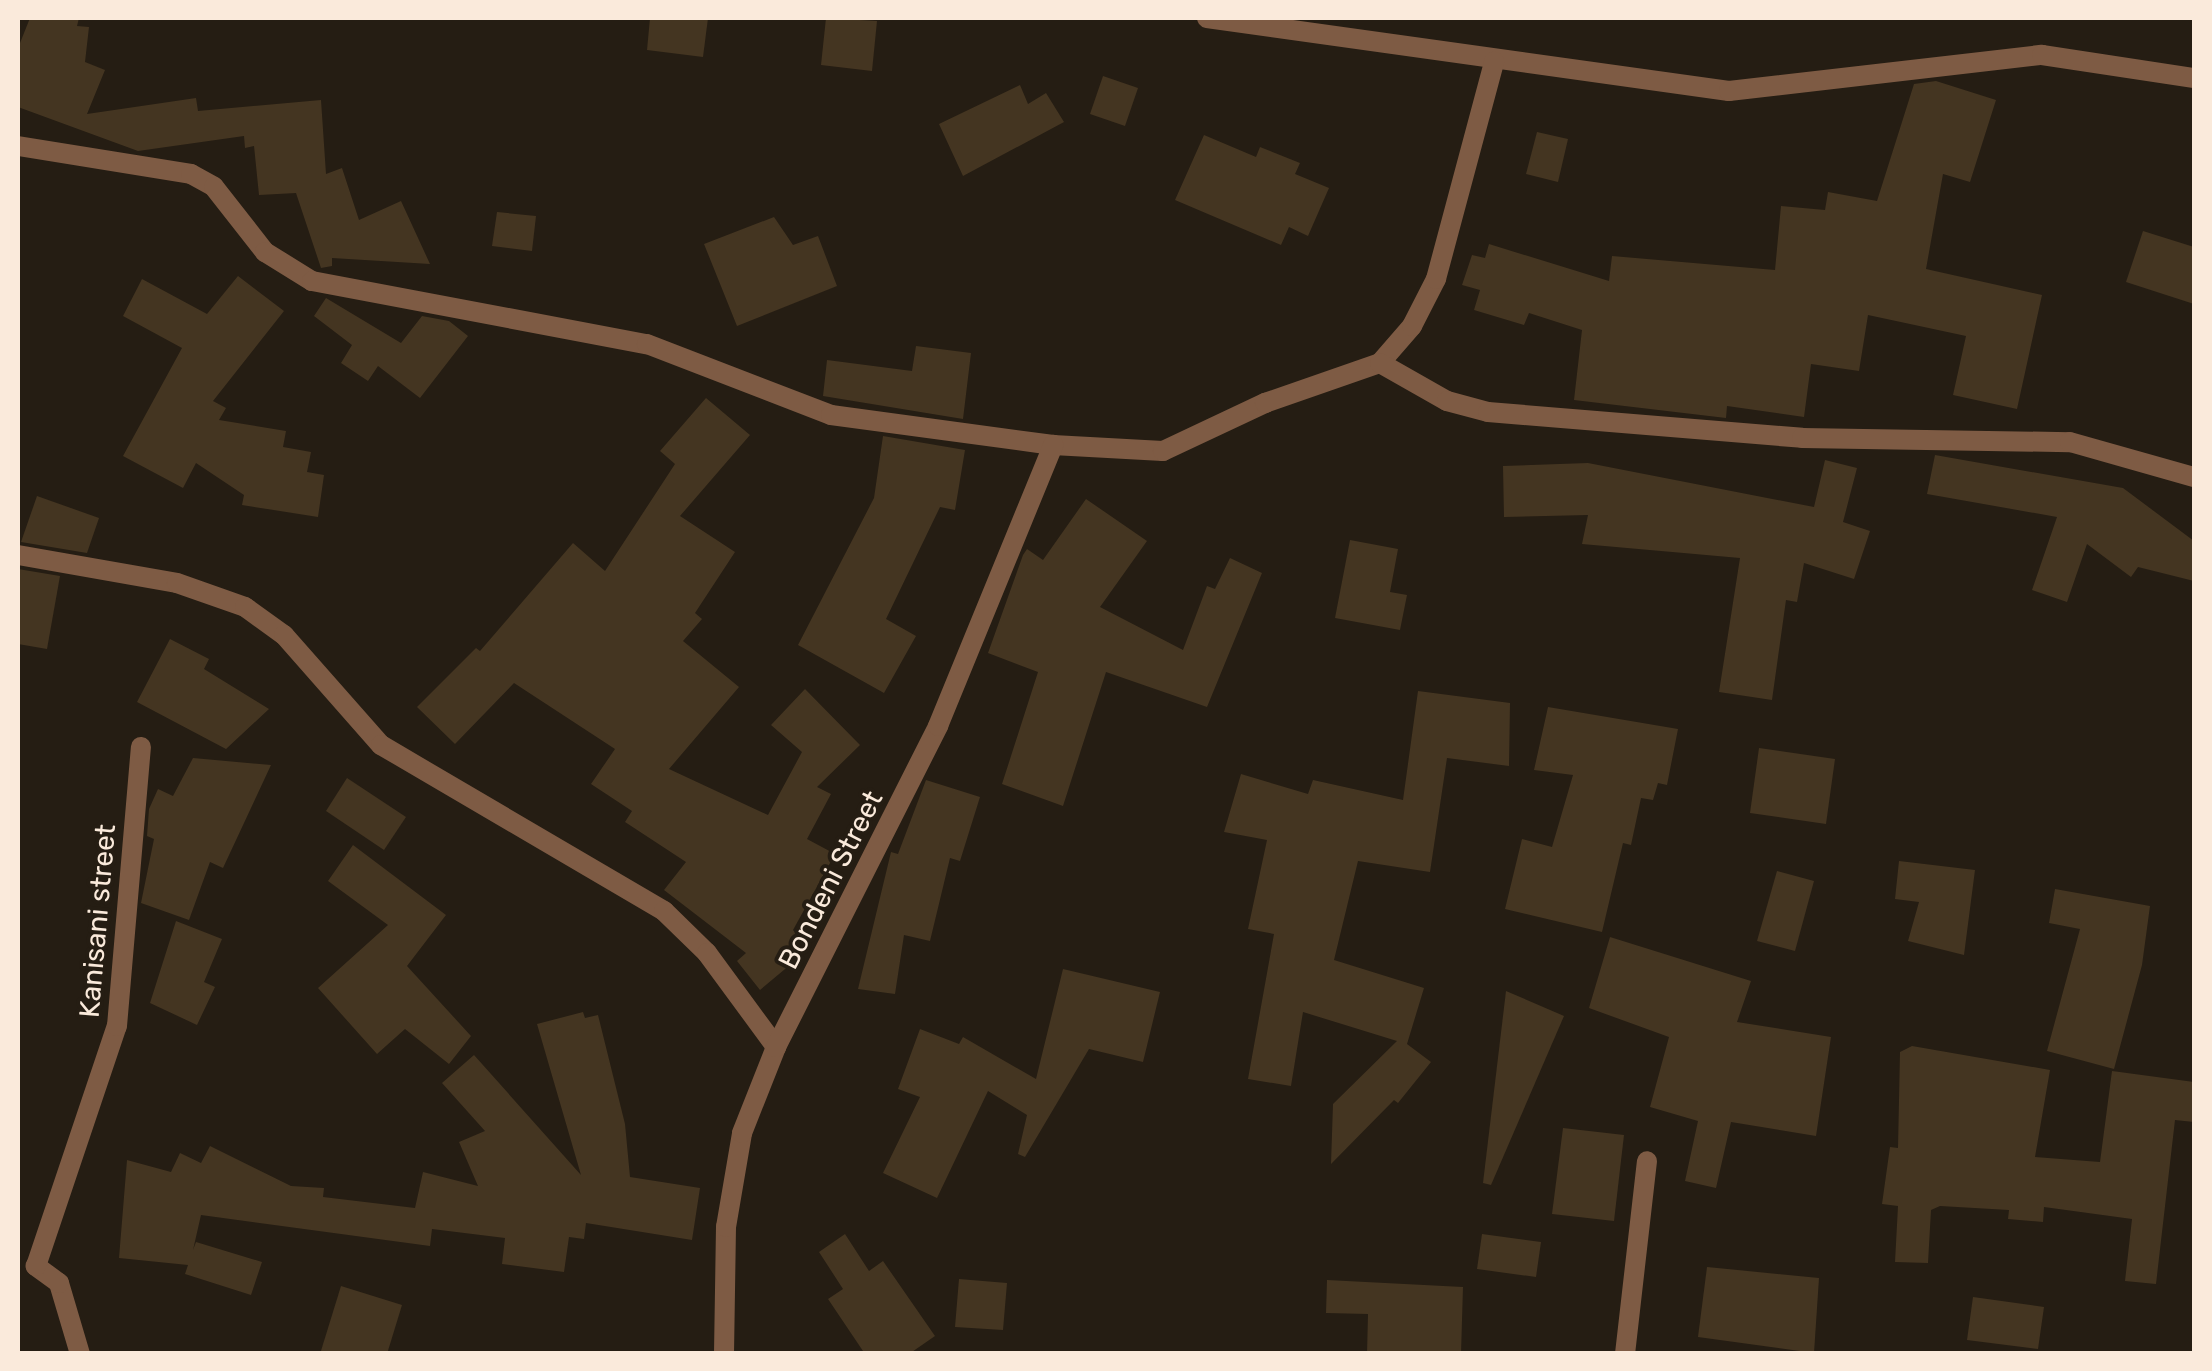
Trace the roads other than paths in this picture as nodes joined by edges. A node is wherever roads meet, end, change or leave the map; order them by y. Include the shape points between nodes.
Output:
1 (1207, 18) edge
2 (1494, 62) junction
3 (2194, 78) edge
4 (18, 146) edge
5 (1380, 362) junction
6 (1053, 445) junction
7 (2194, 477) edge
8 (18, 555) edge
9 (142, 747) dead end
10 (776, 1047) junction
11 (1646, 1161) dead end
12 (27, 1262) edge
13 (80, 1354) edge
14 (724, 1354) edge
15 (1625, 1354) edge

1 - 2 street
2 - 3 street via 1729,91 2042,54
2 - 5 street via 1436,279 1412,326
4 - 6 street via 192,174 214,187 265,252 312,280 647,344 831,415
5 - 6 street via 1265,403 1181,446 1138,452
5 - 7 street via 1447,401 1488,412 1802,438 2070,442
6 - 10 street, Bondeni Street via 938,726
8 - 10 street via 177,583 244,607 284,635 381,745 664,911 707,953
9 - 12 street, Kanisani street via 117,1026
10 - 14 street, Bondeni Street via 730,1179
11 - 15 street
12 - 13 street, Kanisani street via 58,1284

